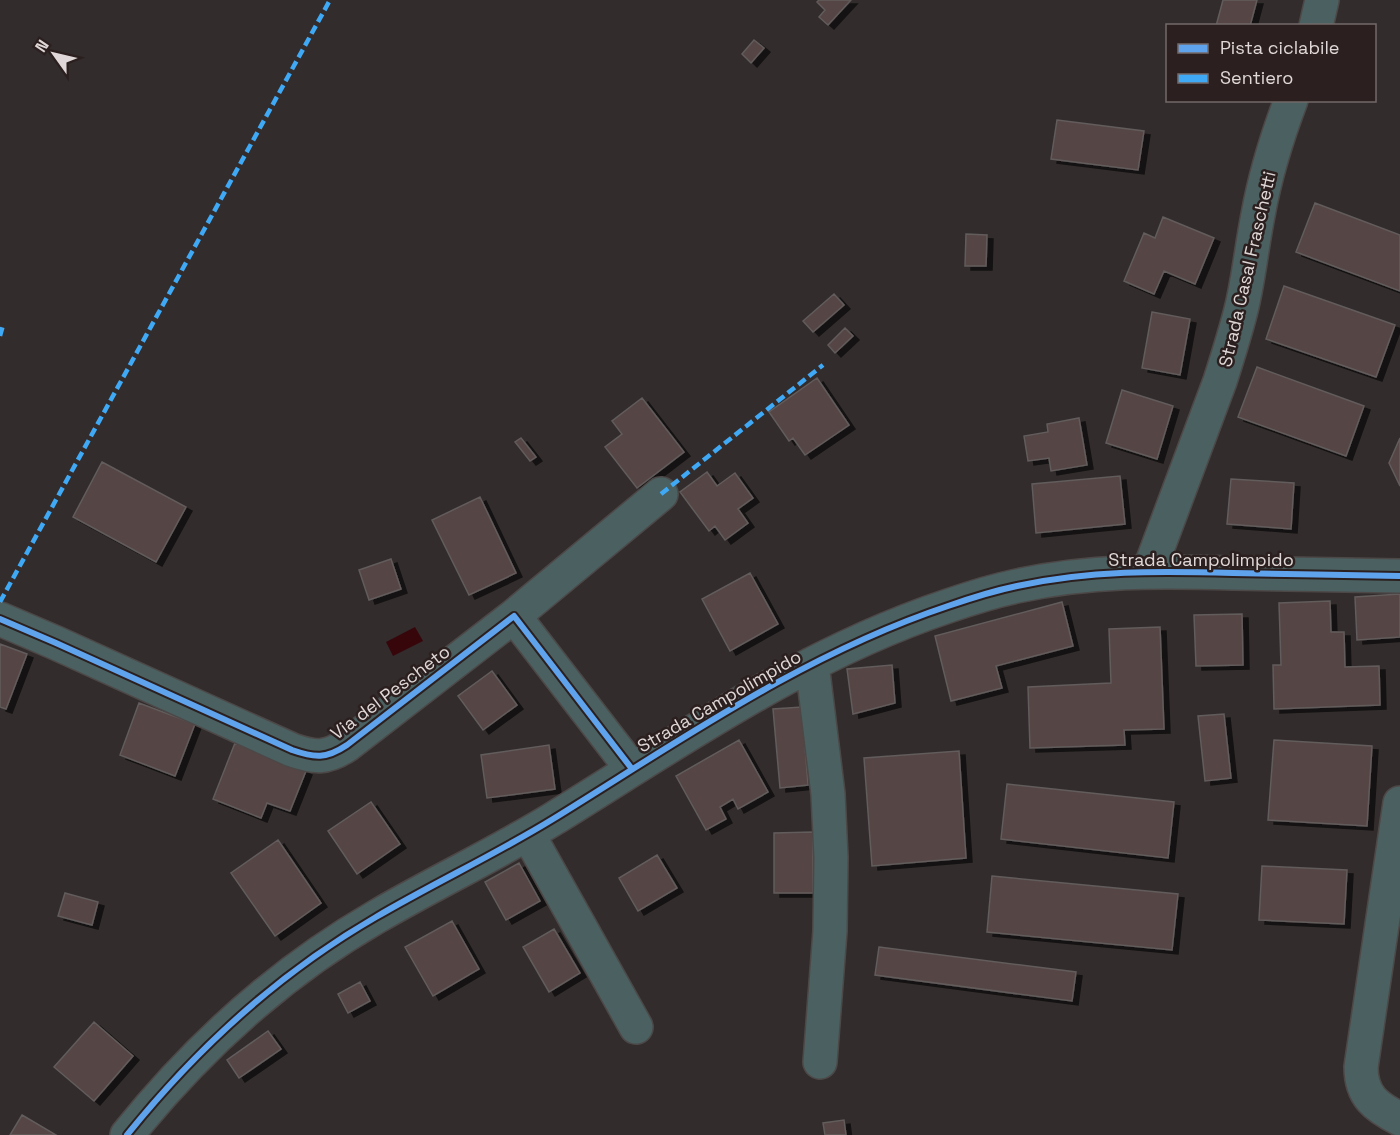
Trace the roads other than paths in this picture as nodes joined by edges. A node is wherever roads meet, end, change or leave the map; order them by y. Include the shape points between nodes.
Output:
1 (1322, 0) edge
2 (1316, 24) edge
3 (1290, 102) edge
4 (661, 494) dead end
5 (1149, 571) junction
6 (1400, 576) edge
7 (514, 616) junction
8 (0, 619) edge
9 (812, 664) junction
10 (632, 769) junction
11 (1400, 803) edge
12 (528, 834) junction
13 (636, 1027) dead end
14 (820, 1062) dead end
15 (1400, 1119) edge
16 (126, 1135) edge

1 - 2 street
3 - 5 street, Strada Casal Fraschetti via 1264,187 1230,352
4 - 7 street, Via del Pescheto
5 - 6 street, Strada Campolimpido
5 - 9 street, Strada Campolimpido via 1075,576 990,592 897,624
7 - 8 street, Via del Pescheto via 347,745 318,757 292,750
7 - 10 street
9 - 10 street, Strada Campolimpido via 722,713
9 - 14 street via 828,794 831,857
10 - 12 street, Strada Campolimpido
11 - 15 street via 1361,1067 1365,1090 1372,1101
12 - 13 street
12 - 16 street, Strada Campolimpido via 374,918 310,960 228,1025

